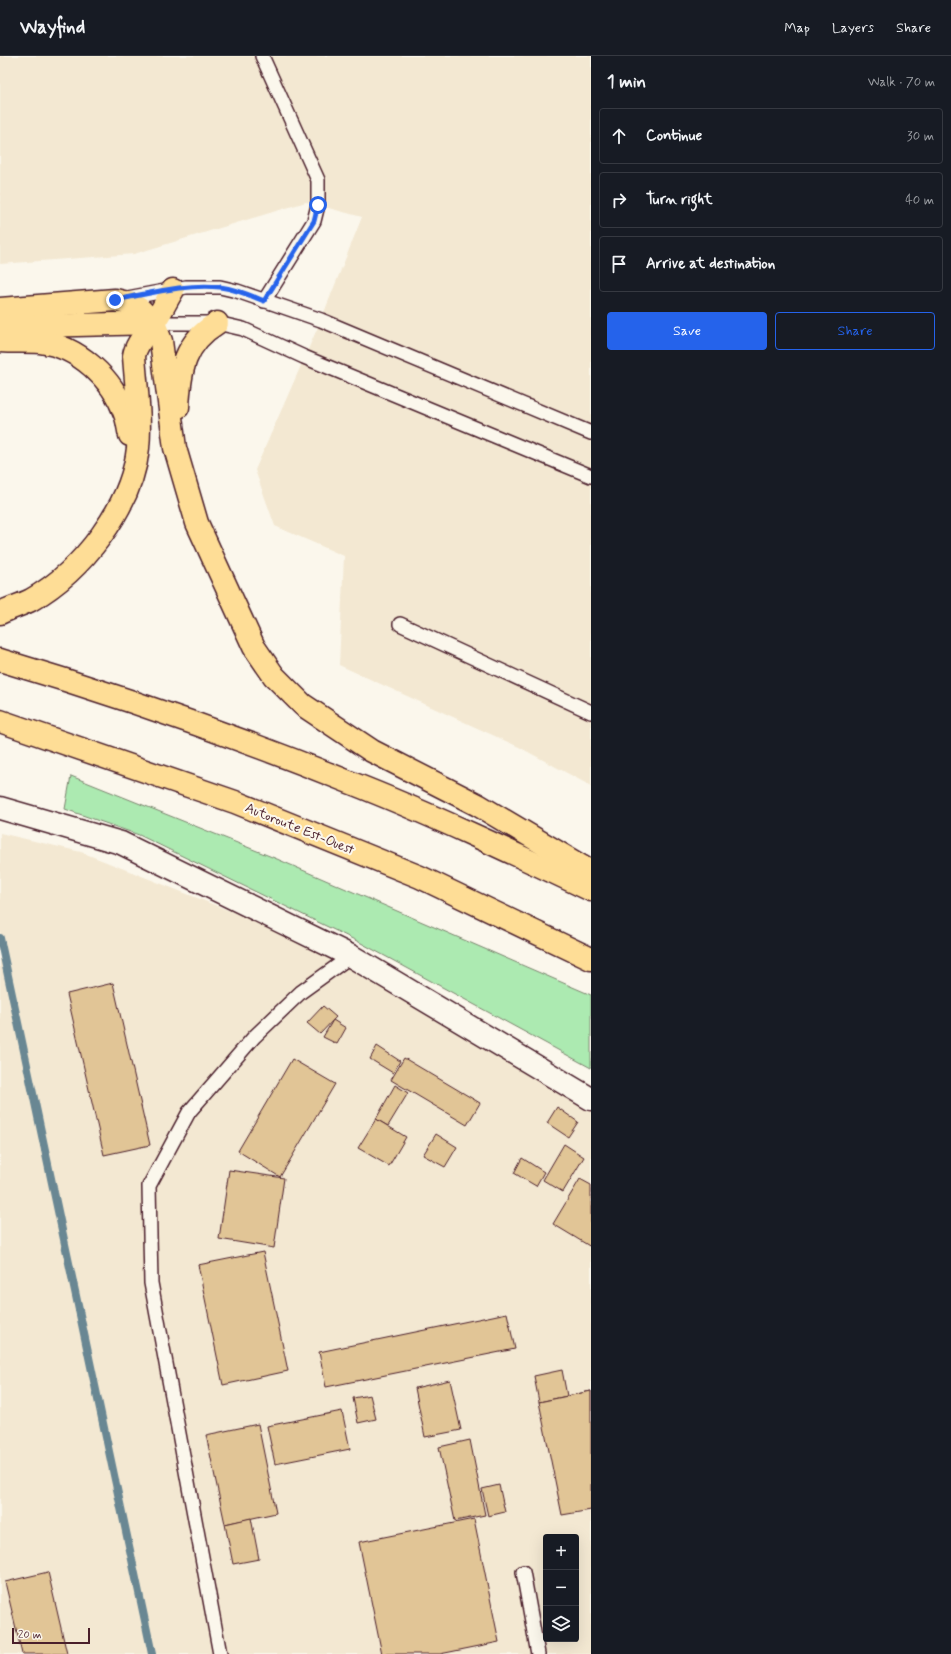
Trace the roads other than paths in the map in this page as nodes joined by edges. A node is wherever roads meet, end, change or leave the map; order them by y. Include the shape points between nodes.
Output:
1 (262, 56) edge
2 (173, 290) junction
3 (115, 300) junction
4 (264, 301) junction
5 (0, 309) edge
6 (154, 323) junction
7 (217, 323) junction
8 (0, 327) edge
9 (0, 341) edge
10 (591, 433) edge
11 (175, 448) junction
12 (591, 476) edge
13 (125, 494) junction
14 (0, 613) edge
15 (400, 624) dead end
16 (0, 660) edge
17 (591, 712) edge
18 (0, 721) edge
19 (7, 810) edge
20 (591, 872) edge
21 (591, 890) edge
22 (351, 956) junction
23 (591, 959) edge
24 (591, 1099) edge
25 (523, 1572) dead end
26 (220, 1654) edge
27 (538, 1654) edge

1 - 4 lane via 318,180 319,193 314,221
2 - 3 lane
2 - 4 lane via 203,286 220,287
2 - 6 highway
3 - 5 highway
3 - 6 highway via 132,304
4 - 10 lane via 321,320
6 - 7 lane
6 - 8 highway
6 - 11 highway via 161,341
6 - 13 highway via 136,347 134,356 138,447 136,464
7 - 11 highway via 195,340 188,351 179,389
7 - 12 lane via 242,329
9 - 13 highway via 41,342 64,348 102,375 116,394 126,415 130,438
11 - 20 highway via 196,523 254,647 274,676 303,705 372,751 478,805
13 - 14 highway via 109,526 87,555 31,600
15 - 17 lane
16 - 21 highway via 198,724 350,782
18 - 23 highway, Autoroute Est-Ouest via 235,802 420,877
19 - 22 main road via 121,843
22 - 24 main road
22 - 26 lane via 301,992 254,1037 189,1112 149,1186 151,1283
25 - 27 lane

